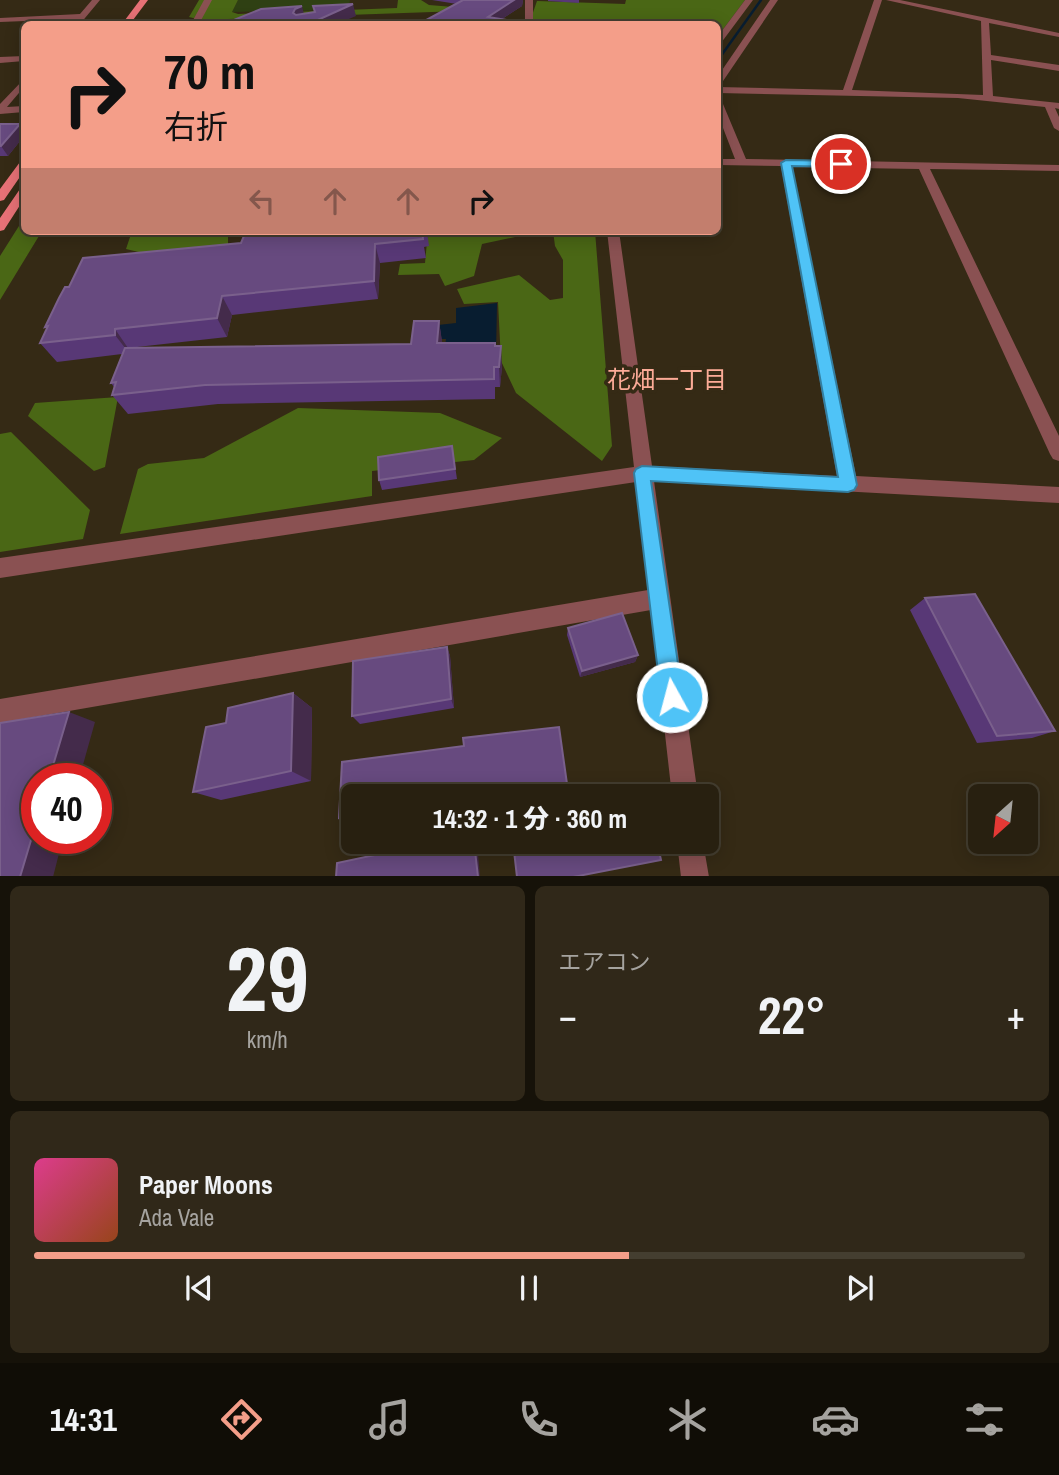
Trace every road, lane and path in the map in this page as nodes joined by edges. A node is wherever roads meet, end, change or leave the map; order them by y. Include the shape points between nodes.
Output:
1 (96, 0) edge
2 (144, 0) edge
3 (208, 0) edge
4 (529, 0) edge
5 (749, 0) edge
6 (774, 0) edge
7 (878, 0) edge
8 (890, 0) edge
9 (913, 2) edge
10 (83, 16) junction
11 (985, 19) junction
12 (0, 20) edge
13 (78, 21) edge
14 (128, 21) edge
15 (197, 21) edge
16 (529, 21) edge
17 (1059, 35) edge
18 (721, 37) edge
19 (987, 57) junction
20 (21, 58) edge
21 (0, 60) edge
22 (1059, 68) edge
23 (721, 78) edge
24 (21, 86) edge
25 (721, 90) edge
26 (848, 92) junction
27 (988, 97) junction
28 (1054, 105) edge
29 (21, 109) edge
30 (0, 110) edge
31 (721, 111) edge
32 (1059, 128) edge
33 (721, 162) edge
34 (742, 163) junction
35 (786, 163) junction
36 (923, 166) junction
37 (21, 168) edge
38 (1059, 168) edge
39 (21, 196) edge
40 (0, 197) edge
41 (0, 227) edge
42 (614, 235) edge
43 (1059, 454) edge
44 (642, 473) junction
45 (848, 485) junction
46 (1059, 495) edge
47 (0, 568) edge
48 (660, 598) junction
49 (0, 711) edge
50 (683, 784) edge
51 (692, 854) edge
52 (695, 876) edge

1 - 10 street
2 - 14 main road
3 - 15 street
4 - 16 street
5 - 18 street
6 - 23 street
7 - 26 street
8 - 9 street
9 - 11 street
10 - 12 street
10 - 13 street
11 - 17 street
11 - 19 street
19 - 22 street
19 - 27 street
20 - 21 street
24 - 30 street
25 - 26 street
26 - 27 street
27 - 28 street
28 - 32 street
29 - 30 street
31 - 34 street
33 - 34 street
34 - 35 street
35 - 36 street
35 - 45 street
36 - 38 street
36 - 43 street
37 - 40 main road
39 - 41 main road
42 - 44 street
44 - 45 street
44 - 47 street
44 - 48 street
45 - 46 street
48 - 49 street
48 - 50 street
51 - 52 street

